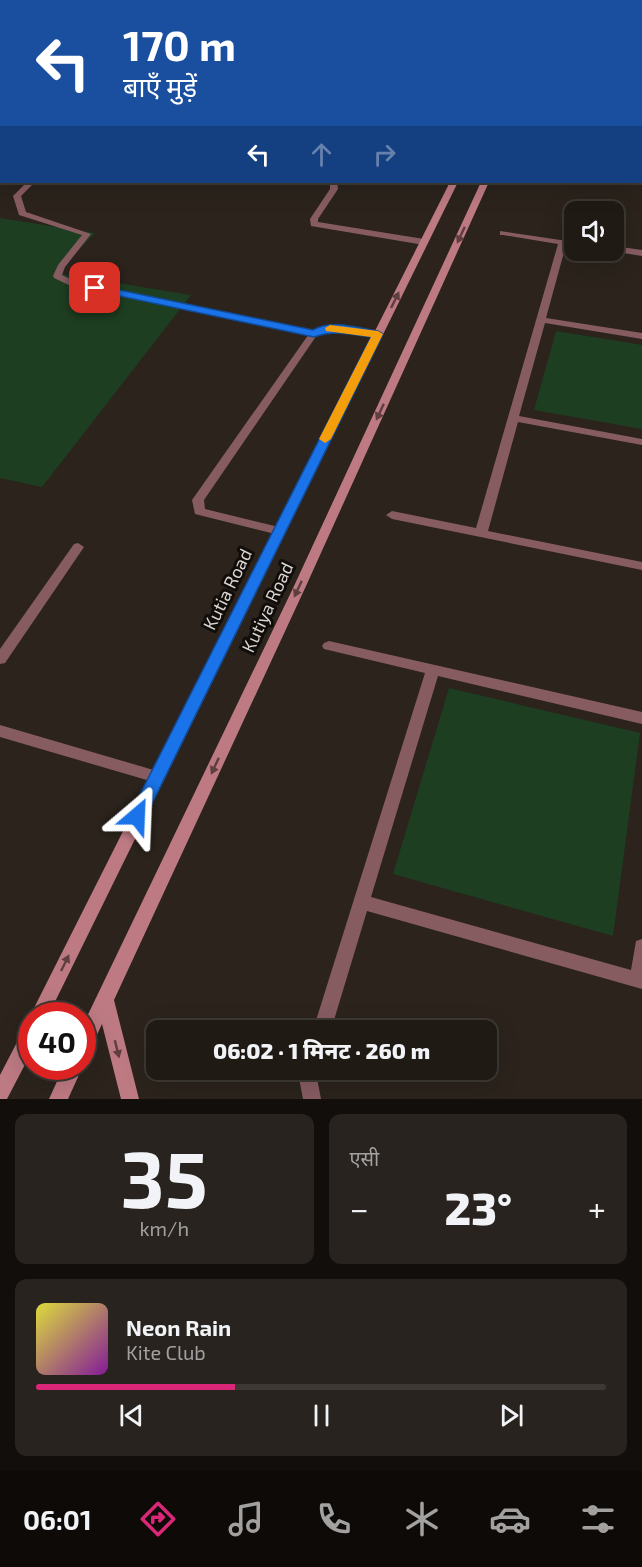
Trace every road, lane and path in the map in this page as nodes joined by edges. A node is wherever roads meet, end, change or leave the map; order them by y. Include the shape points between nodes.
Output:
1 (30, 183) edge
2 (330, 183) edge
3 (454, 183) edge
4 (485, 183) edge
5 (503, 233) dead end
6 (424, 242) junction
7 (564, 242) edge
8 (624, 250) edge
9 (642, 253) edge
10 (564, 257) edge
11 (542, 320) junction
12 (314, 333) junction
13 (378, 334) junction
14 (642, 336) edge
15 (514, 418) junction
16 (642, 442) edge
17 (392, 515) dead end
18 (279, 531) junction
19 (481, 533) junction
20 (78, 547) dead end
21 (642, 566) edge
22 (329, 646) dead end
23 (0, 658) edge
24 (433, 670) junction
25 (642, 718) edge
26 (0, 731) edge
27 (157, 777) junction
28 (362, 902) junction
29 (642, 947) edge
30 (640, 981) edge
31 (105, 1000) junction
32 (46, 1002) edge
33 (96, 1019) edge
34 (325, 1020) edge
35 (18, 1058) edge
36 (67, 1080) edge
37 (308, 1080) edge
38 (0, 1094) edge
39 (58, 1099) edge
40 (130, 1099) edge
41 (312, 1099) edge

1 - 12 street via 17,196 22,213 87,234 57,276 73,284
2 - 6 street via 334,189 314,224
3 - 6 street, Kutia Road
4 -> 31 street, Kutiya Road
5 - 7 street
13 -> 6 street, Kutia Road
8 - 9 street
10 - 11 street
11 - 14 street
11 - 15 street
12 - 13 street via 322,328 335,328
12 - 18 street via 198,500 199,511 211,516
13 - 18 street, Kutia Road
15 - 16 street
15 - 19 street
17 - 19 street
18 - 27 street, Kutia Road
19 - 21 street
20 - 23 street
22 - 24 street
24 - 25 street
24 - 28 street
26 - 27 street
32 -> 27 street, Kutia Road
28 - 30 street
28 - 34 street
29 - 30 street
31 - 33 street, Kutiya Road
31 -> 40 street
35 - 38 street
36 - 39 street
37 - 41 street

